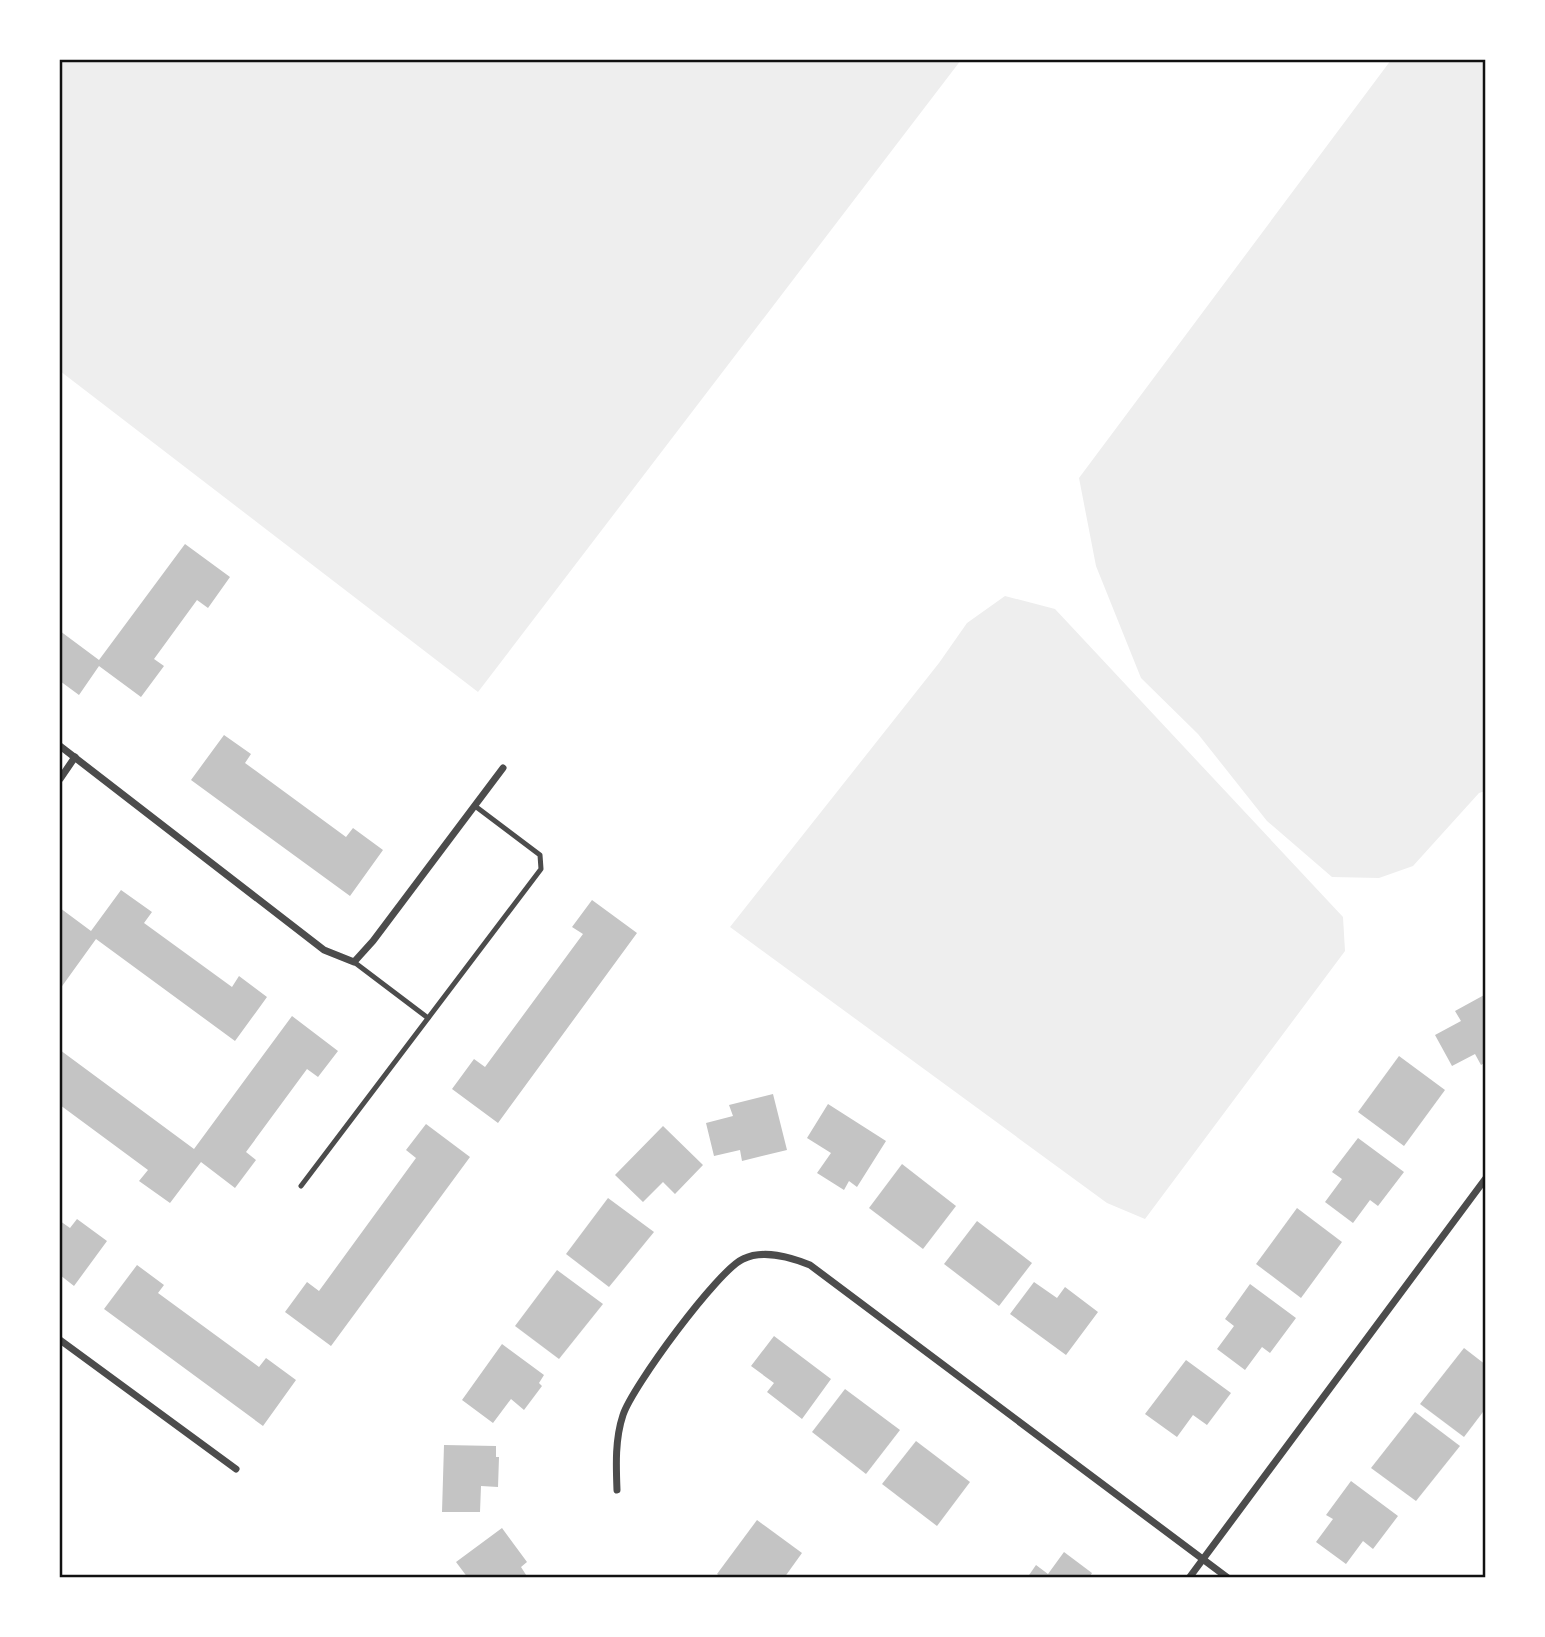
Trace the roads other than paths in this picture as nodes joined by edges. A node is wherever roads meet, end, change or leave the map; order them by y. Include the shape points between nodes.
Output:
1 (60, 746) edge
2 (75, 757) junction
3 (503, 768) dead end
4 (60, 779) edge
5 (475, 806) junction
6 (354, 962) junction
7 (428, 1018) junction
8 (1486, 1178) edge
9 (301, 1186) dead end
10 (60, 1340) edge
11 (236, 1469) dead end
12 (617, 1490) dead end
13 (1203, 1558) junction
14 (1189, 1577) edge
15 (1228, 1577) edge

1 - 2 street
2 - 4 street
2 - 6 street via 324,950
3 - 5 street
5 - 6 street
5 - 7 lane via 540,855 541,869
6 - 7 lane
7 - 9 lane
8 - 13 street
10 - 11 street
12 - 13 street via 617,1448 623,1414 632,1397 728,1268 744,1258 774,1255 810,1265
13 - 14 street
13 - 15 street

